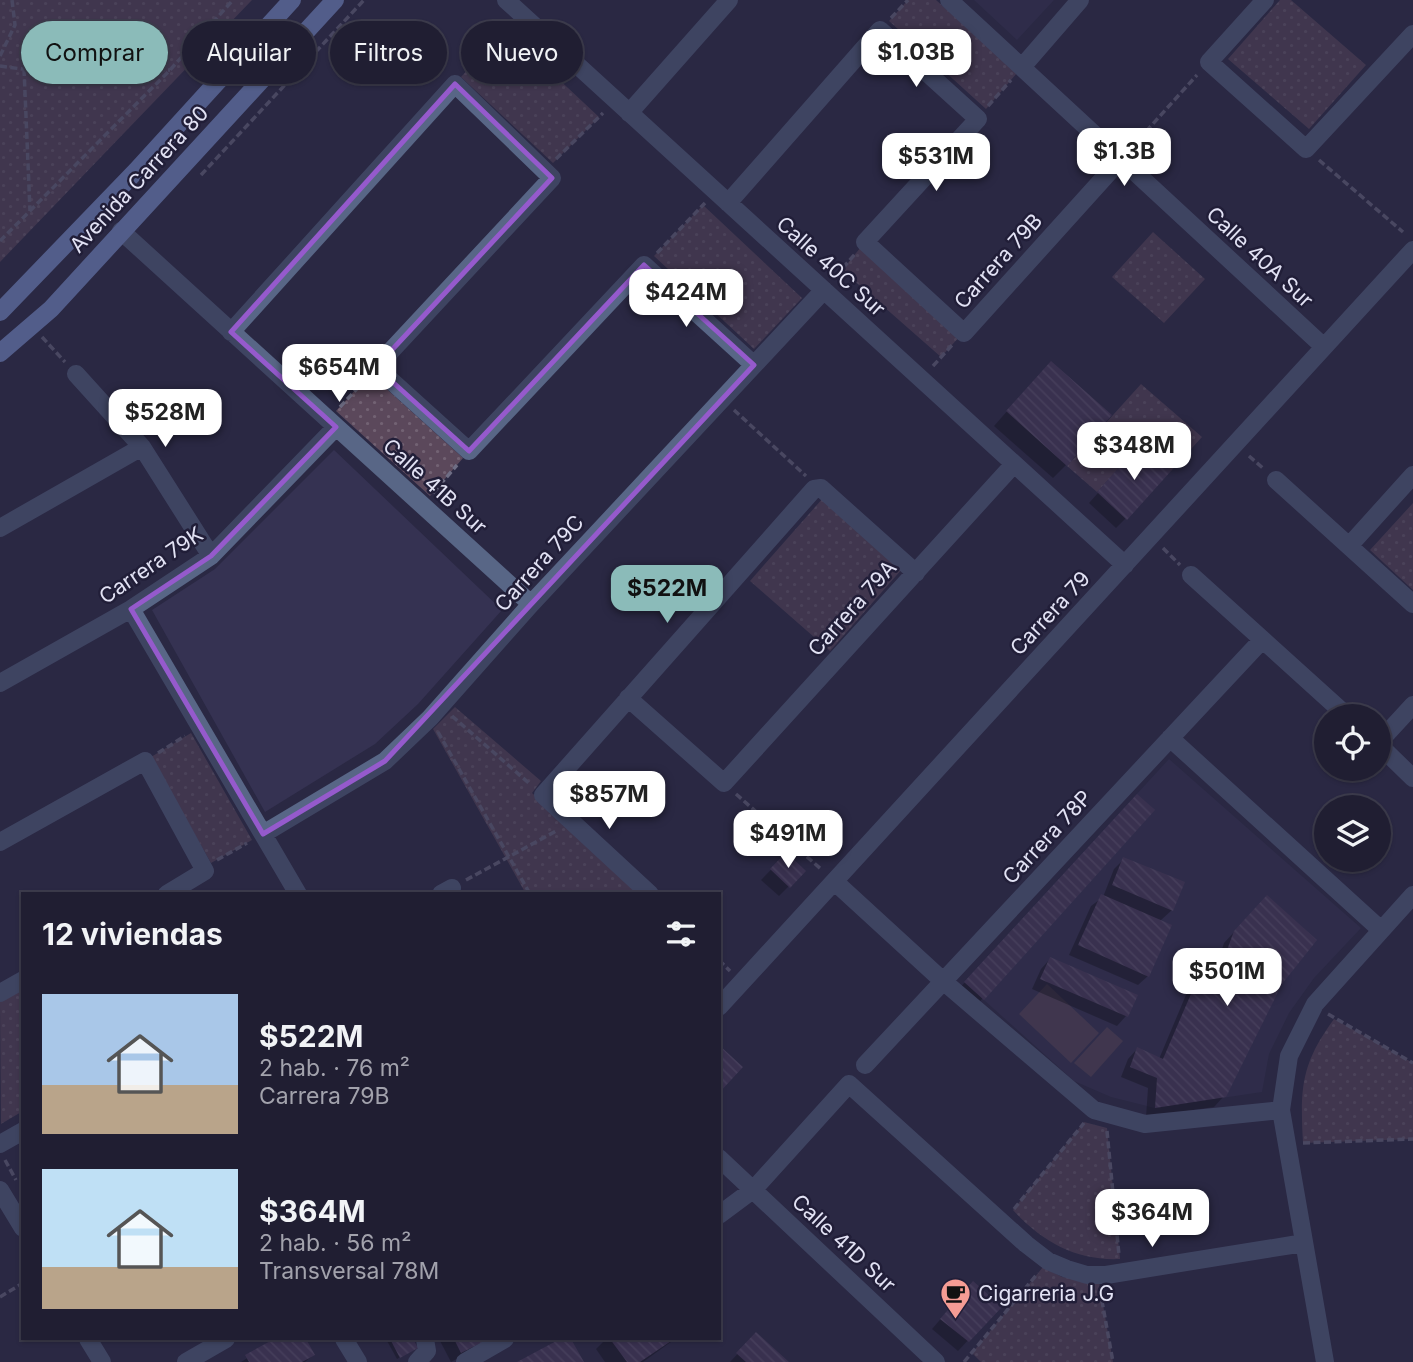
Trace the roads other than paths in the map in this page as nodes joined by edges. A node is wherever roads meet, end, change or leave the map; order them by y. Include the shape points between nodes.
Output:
1 (292, 0) edge
2 (335, 0) edge
3 (506, 0) edge
4 (729, 0) edge
5 (950, 0) edge
6 (1080, 0) edge
7 (1265, 0) edge
8 (1413, 34) edge
9 (1022, 67) junction
10 (629, 113) junction
11 (1121, 159) junction
12 (728, 203) junction
13 (121, 231) junction
14 (1413, 250) edge
15 (830, 283) junction
16 (0, 312) edge
17 (231, 332) junction
18 (1324, 347) junction
19 (0, 353) edge
20 (754, 365) junction
21 (76, 374) road end
22 (332, 424) junction
23 (142, 447) junction
24 (1014, 464) junction
25 (1413, 475) edge
26 (1276, 480) road end
27 (0, 528) edge
28 (1349, 546) junction
29 (211, 556) junction
30 (1125, 565) junction
31 (916, 573) junction
32 (1191, 575) road end
33 (531, 604) junction
34 (1413, 604) edge
35 (131, 608) junction
36 (1262, 640) junction
37 (0, 684) edge
38 (628, 698) junction
39 (1334, 704) edge
40 (1413, 705) edge
41 (1391, 730) edge
42 (1170, 738) junction
43 (1391, 755) edge
44 (1413, 778) edge
45 (263, 834) junction
46 (0, 842) edge
47 (829, 876) junction
48 (170, 892) edge
49 (297, 892) edge
50 (648, 892) edge
51 (1413, 894) edge
52 (1381, 930) junction
53 (21, 981) edge
54 (943, 981) junction
55 (0, 993) edge
56 (721, 1005) edge
57 (865, 1065) dead end
58 (1281, 1110) junction
59 (21, 1132) edge
60 (0, 1144) edge
61 (721, 1160) edge
62 (0, 1189) edge
63 (754, 1189) junction
64 (721, 1214) edge
65 (21, 1225) edge
66 (1304, 1243) junction
67 (89, 1340) edge
68 (224, 1340) edge
69 (347, 1340) edge
70 (425, 1340) edge
71 (503, 1340) edge
72 (102, 1362) edge
73 (186, 1362) edge
74 (358, 1362) edge
75 (417, 1362) edge
76 (465, 1362) edge
77 (936, 1362) edge
78 (1325, 1362) edge

1 - 16 main road, Avenida Carrera 80
2 - 13 main road, Avenida Carrera 80
3 - 10 street, Calle 40C Sur
4 - 10 street
5 - 9 street, Calle 40A Sur
6 - 9 street
7 - 8 street via 1209,62 1306,149
9 - 11 street, Calle 40A Sur
10 - 12 street, Calle 40C Sur
11 - 12 street, Carrera 79B via 964,333 865,242 978,119 880,30
11 - 18 street, Calle 40A Sur
12 - 15 street, Calle 40C Sur
13 - 17 street, Calle 41B Sur
13 - 19 main road, Avenida Carrera 80 via 33,327
14 - 18 street, Carrera 79
15 - 20 street, Carrera 79C
15 - 24 street, Calle 40C Sur
17 - 20 street via 455,84 549,174 376,367 469,451 644,265
17 - 22 street, Calle 41B Sur
18 - 30 street, Carrera 79
20 - 33 street, Carrera 79C
21 - 23 street
22 - 29 street, Carrera 79K
22 - 33 street, Calle 41B Sur
23 - 27 street
23 - 29 street
24 - 30 street, Calle 40C Sur
24 - 31 street, Carrera 79A
25 - 28 street
26 - 28 street
28 - 34 street
29 - 35 street, Carrera 79K
30 - 47 street, Carrera 79
31 - 38 street, Carrera 79A via 724,783
31 - 38 street via 818,487
32 - 36 street
33 - 45 street, Carrera 79C via 385,761
35 - 37 street, Carrera 79K
35 - 45 street
36 - 39 street
36 - 42 street, Carrera 78P
38 - 50 street via 543,795
40 - 41 street
42 - 52 street
42 - 54 street, Carrera 78P
43 - 44 street
45 - 49 street
46 - 48 street via 145,761 204,869
47 - 54 street
47 - 56 street, Carrera 79
51 - 52 street
52 - 58 street via 1315,1004 1289,1056
53 - 55 street
54 - 57 street, Carrera 78P
54 - 58 street via 1100,1112 1145,1124
58 - 66 street
59 - 60 street
61 - 63 street, Calle 41D Sur
62 - 65 street
63 - 64 street
63 - 66 street via 849,1084 1003,1223 1048,1261 1067,1269 1098,1275 1121,1273
63 - 77 street, Calle 41D Sur
66 - 78 street
67 - 72 street
68 - 73 street
69 - 74 street
70 - 75 street via 427,1351
71 - 76 street

